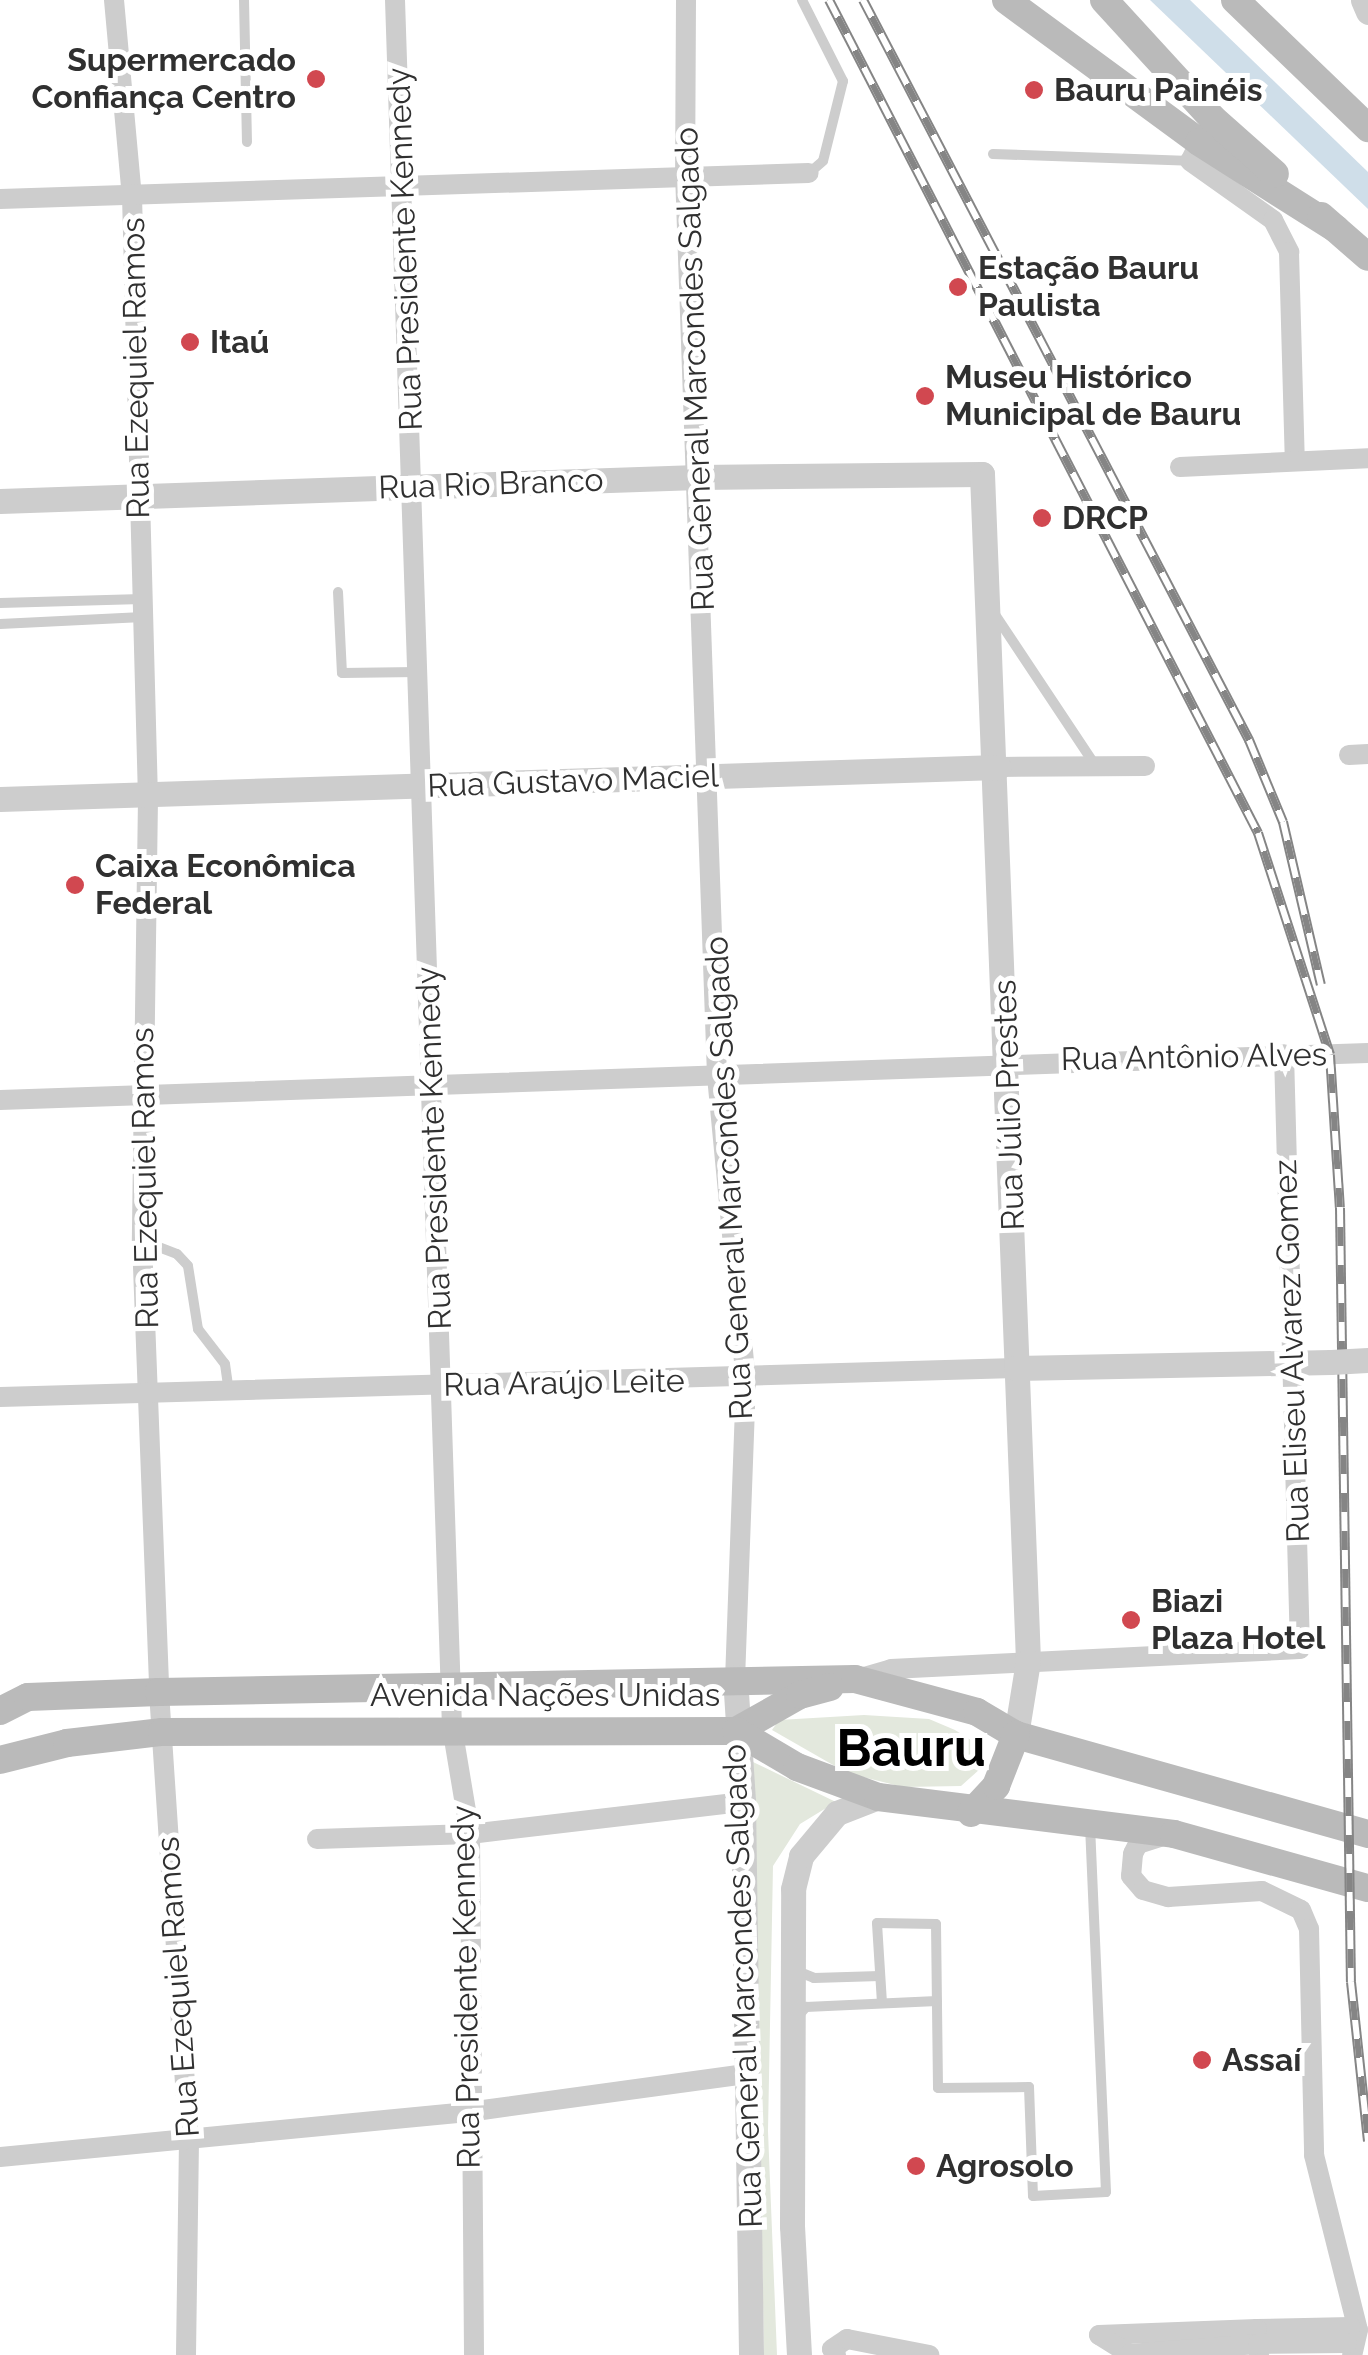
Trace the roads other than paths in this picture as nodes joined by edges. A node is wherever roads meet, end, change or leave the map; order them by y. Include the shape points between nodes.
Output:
1 (114, 0) edge
2 (244, 0) edge
3 (396, 0) edge
4 (686, 0) edge
5 (802, 0) edge
6 (1006, 0) edge
7 (1104, 0) edge
8 (1236, 0) edge
9 (1363, 0) edge
10 (1368, 12) edge
11 (1368, 128) edge
12 (1200, 140) junction
13 (247, 142) dead end
14 (993, 154) dead end
15 (685, 173) junction
16 (809, 173) joint
17 (403, 185) junction
18 (132, 196) junction
19 (0, 200) edge
20 (1368, 256) edge
21 (1368, 458) edge
22 (1295, 462) junction
23 (1180, 467) dead end
24 (982, 474) joint
25 (698, 477) junction
26 (414, 487) junction
27 (139, 498) junction
28 (0, 502) edge
29 (338, 592) dead end
30 (0, 603) edge
31 (142, 608) junction
32 (991, 608) junction
33 (0, 624) edge
34 (417, 672) junction
35 (1096, 766) junction
36 (1146, 766) dead end
37 (998, 767) junction
38 (709, 776) junction
39 (422, 786) junction
40 (148, 798) junction
41 (0, 799) edge
42 (1368, 1052) edge
43 (1284, 1054) junction
44 (1008, 1061) junction
45 (718, 1076) junction
46 (434, 1082) junction
47 (141, 1096) junction
48 (0, 1100) edge
49 (142, 1241) junction
50 (1368, 1360) edge
51 (1294, 1362) junction
52 (1016, 1368) junction
53 (746, 1380) junction
54 (441, 1386) junction
55 (148, 1393) junction
56 (229, 1393) junction
57 (0, 1397) edge
58 (1028, 1660) junction
59 (734, 1678) junction
60 (855, 1680) junction
61 (452, 1686) junction
62 (159, 1692) junction
63 (14, 1697) edge
64 (0, 1711) edge
65 (452, 1727) junction
66 (736, 1731) junction
67 (162, 1732) junction
68 (1016, 1734) junction
69 (0, 1760) edge
70 (878, 1797) junction
71 (743, 1802) junction
72 (971, 1813) junction
73 (1090, 1824) junction
74 (1127, 1828) junction
75 (470, 1834) junction
76 (1174, 1834) junction
77 (1368, 1834) edge
78 (317, 1840) dead end
79 (1368, 1888) edge
80 (792, 1969) junction
81 (880, 1976) junction
82 (937, 2001) junction
83 (882, 2003) junction
84 (792, 2024) junction
85 (748, 2074) junction
86 (468, 2112) junction
87 (189, 2140) junction
88 (0, 2158) edge
89 (1348, 2345) edge
90 (1250, 2346) edge
91 (799, 2352) edge
92 (834, 2352) edge
93 (186, 2355) edge
94 (474, 2355) edge
95 (751, 2355) edge
96 (886, 2355) edge
97 (929, 2355) edge

1 - 18 street, Rua Ezequiel Ramos
2 - 13 lane
3 - 17 street, Rua Presidente Kennedy
4 - 15 street, Rua General Marcondes Salgado
5 - 16 lane via 844,82 823,161
6 - 12 main road
7 - 12 main road
8 - 11 main road
9 - 10 street
12 - 14 lane
12 - 20 main road
12 - 22 street via 1273,220 1290,252
15 - 16 street
15 - 17 street
15 - 25 street, Rua General Marcondes Salgado
17 - 18 street
17 - 26 street, Rua Presidente Kennedy
18 - 19 street
18 - 27 street, Rua Ezequiel Ramos
21 - 22 street
22 - 23 street
24 - 25 street, Rua Rio Branco
24 - 32 street, Rua Júlio Prestes
25 - 26 street, Rua Rio Branco
25 - 38 street, Rua General Marcondes Salgado
26 - 27 street, Rua Rio Branco
26 - 34 street, Rua Presidente Kennedy
27 - 28 street, Rua Rio Branco
27 - 31 street, Rua Ezequiel Ramos
29 - 34 lane via 342,672
30 - 31 lane
31 - 33 lane
31 - 40 street, Rua Ezequiel Ramos
32 - 35 lane
32 - 37 street, Rua Júlio Prestes
34 - 39 street, Rua Presidente Kennedy
35 - 36 street, Rua Gustavo Maciel
35 - 37 street, Rua Gustavo Maciel
37 - 38 street, Rua Gustavo Maciel
37 - 44 street, Rua Júlio Prestes
38 - 39 street, Rua Gustavo Maciel
38 - 45 street, Rua General Marcondes Salgado
39 - 40 street, Rua Gustavo Maciel
39 - 46 street, Rua Presidente Kennedy
40 - 41 street, Rua Gustavo Maciel
40 - 47 street, Rua Ezequiel Ramos
42 - 43 street, Rua Antônio Alves
43 - 44 street, Rua Antônio Alves
43 - 51 street, Rua Eliseu Alvarez Gomez
44 - 45 street, Rua Antônio Alves
44 - 52 street, Rua Júlio Prestes
45 - 46 street, Rua Antônio Alves
45 - 53 street, Rua General Marcondes Salgado
46 - 47 street, Rua Antônio Alves
46 - 54 street, Rua Presidente Kennedy
47 - 48 street, Rua Antônio Alves
47 - 49 street, Rua Ezequiel Ramos
49 - 55 street, Rua Ezequiel Ramos
49 - 56 lane via 188,1266 198,1329 225,1364
50 - 51 street, Rua Araújo Leite, bridge
51 - 52 street, Rua Araújo Leite
51 - 58 street, Rua Eliseu Alvarez Gomez via 1300,1649
52 - 53 street, Rua Araújo Leite
52 - 58 street, Rua Júlio Prestes
53 - 54 street, Rua Araújo Leite
53 - 59 street, Rua General Marcondes Salgado
54 - 56 street, Rua Araújo Leite
54 - 61 street, Rua Presidente Kennedy
55 - 56 street, Rua Araújo Leite
55 - 57 street, Rua Araújo Leite
55 - 62 street, Rua Ezequiel Ramos
58 - 60 street via 891,1670
58 - 68 street, Rua Júlio Prestes
59 - 60 main road, Avenida Nações Unidas
59 - 61 main road, Avenida Nações Unidas via 612,1687
59 - 66 street, Rua General Marcondes Salgado
60 - 66 main road via 800,1695
60 - 68 main road, Avenida Nações Unidas via 977,1712
61 - 62 main road, Avenida Nações Unidas
61 - 65 street, Rua Presidente Kennedy
62 - 63 main road, Avenida Nações Unidas
62 - 67 street, Rua Ezequiel Ramos
63 - 64 main road, Avenida Nações Unidas
65 - 66 main road, Avenida Nações Unidas
65 - 67 main road, Avenida Nações Unidas
65 - 75 street, Rua Presidente Kennedy
66 - 70 main road, Avenida Nações Unidas via 797,1768
66 - 71 street, Rua General Marcondes Salgado
67 - 69 main road, Avenida Nações Unidas via 67,1743
67 - 87 street, Rua Ezequiel Ramos
68 - 72 main road via 996,1786
68 - 77 main road, Avenida Nações Unidas
70 - 72 main road, Avenida Nações Unidas
70 - 80 street, Rua General Marcondes Salgado via 838,1813 800,1856
71 - 75 street
71 - 85 street, Rua General Marcondes Salgado
72 - 73 main road, Avenida Nações Unidas
73 - 74 main road, Avenida Nações Unidas
73 - 82 lane via 1106,2192 1032,2196 1028,2088 938,2088
74 - 76 main road, Avenida Nações Unidas
74 - 89 street via 1124,1872 1137,1892 1162,1902 1262,1902 1292,1916 1308,2159
75 - 78 street
75 - 86 street, Rua Presidente Kennedy
76 - 79 main road, Avenida Nações Unidas
76 - 89 street via 1138,1844 1133,1883 1168,1897 1262,1891 1301,1910 1309,1928 1314,2155 1358,2330
80 - 81 lane via 814,1978
80 - 84 street, Rua General Marcondes Salgado
81 - 82 lane via 877,1923 936,1924
81 - 83 lane
82 - 83 lane
83 - 84 lane via 806,2008
84 - 91 street, Rua General Marcondes Salgado
85 - 86 street
85 - 95 street, Rua General Marcondes Salgado
86 - 87 street
86 - 94 street, Rua Presidente Kennedy
87 - 88 street
87 - 93 street, Rua Ezequiel Ramos
89 - 90 street
90 - 90 street via 1099,2335 1130,2354
91 - 92 street
92 - 96 street
92 - 97 street via 847,2339

